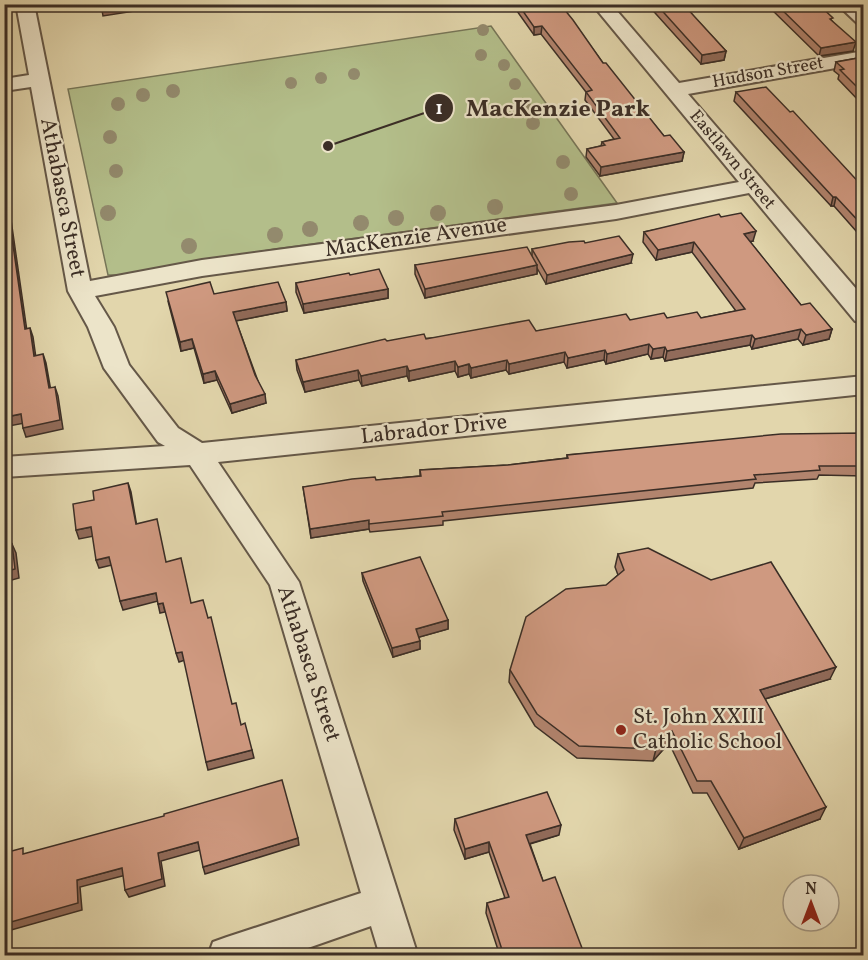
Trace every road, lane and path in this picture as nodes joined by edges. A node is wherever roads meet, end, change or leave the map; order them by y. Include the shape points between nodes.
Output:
1 (25, 4) edge
2 (600, 4) edge
3 (846, 4) edge
4 (864, 19) edge
5 (864, 57) edge
6 (39, 80) junction
7 (4, 85) edge
8 (672, 90) junction
9 (753, 186) junction
10 (80, 291) junction
11 (864, 315) edge
12 (864, 385) edge
13 (198, 454) junction
14 (4, 468) edge
15 (383, 904) junction
16 (227, 956) edge
17 (399, 956) edge

1 - 6 street, Athabasca Street
2 - 8 street, Eastlawn Street
3 - 4 street
5 - 8 street, Hudson Street
6 - 7 street
6 - 10 street, Athabasca Street
8 - 9 street, Eastlawn Street
9 - 10 street, MacKenzie Avenue via 616,212 214,266
9 - 11 street, Eastlawn Street
10 - 13 street, Athabasca Street via 101,327 117,368 168,435
12 - 13 street, Labrador Drive
13 - 14 street, Labrador Drive
13 - 15 street, Athabasca Street via 285,582
15 - 16 street
15 - 17 street, Athabasca Street

